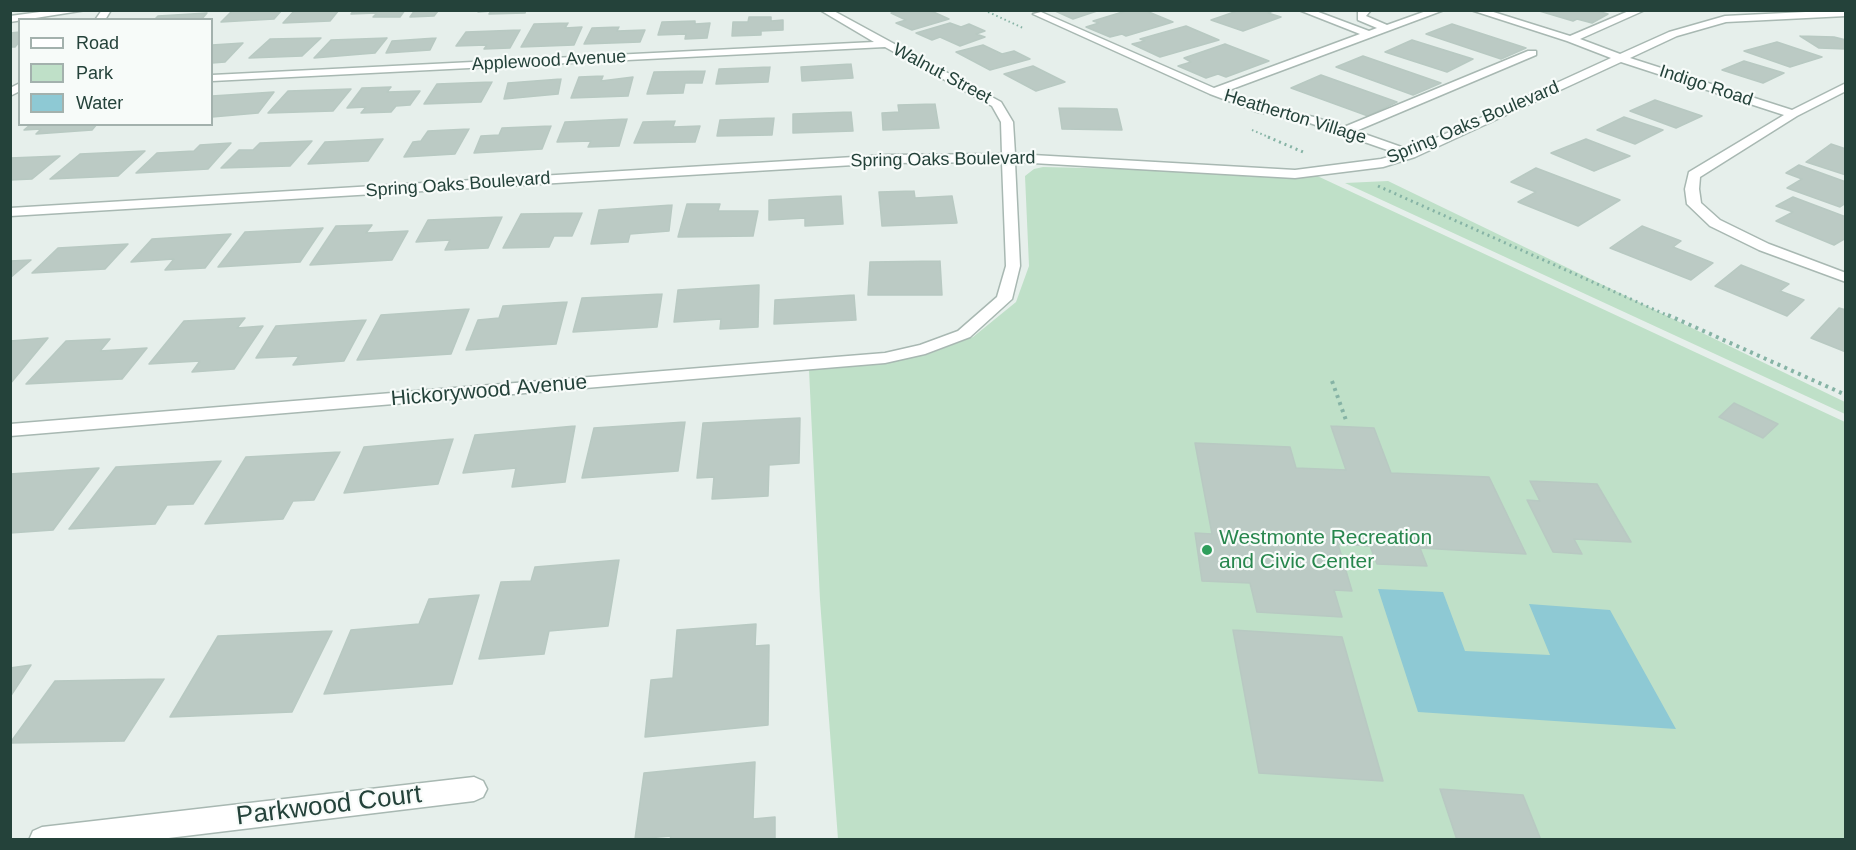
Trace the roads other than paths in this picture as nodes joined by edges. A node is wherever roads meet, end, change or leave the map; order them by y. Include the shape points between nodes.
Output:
1 (82, 10) edge
2 (824, 10) edge
3 (1303, 10) edge
4 (1367, 10) edge
5 (1440, 10) edge
6 (1474, 10) edge
7 (1641, 10) edge
8 (1740, 10) edge
9 (1038, 14) dead end
10 (1845, 14) edge
11 (1753, 16) junction
12 (10, 19) edge
13 (1387, 28) junction
14 (1369, 34) junction
15 (1571, 39) junction
16 (886, 44) junction
17 (1532, 53) dead end
18 (1620, 58) junction
19 (213, 78) edge
20 (1845, 86) edge
21 (1214, 92) junction
22 (1793, 114) junction
23 (1345, 131) junction
24 (1411, 154) junction
25 (1010, 158) junction
26 (10, 212) edge
27 (1845, 278) edge
28 (964, 334) joint
29 (10, 430) edge
30 (474, 789) dead end
31 (42, 840) edge

1 - 12 street
2 - 16 street, Walnut Street
3 - 14 street
4 - 13 street via 1361,18
5 - 13 street, Heatherton Village
6 - 15 street
7 - 15 street
8 - 11 street
9 - 21 street, Heatherton Village
10 - 11 street, Spring Oaks Boulevard
11 - 18 street, Spring Oaks Boulevard via 1725,19 1673,34
13 - 14 street, Heatherton Village
14 - 21 street, Heatherton Village
15 - 18 street
16 - 19 street, Applewood Avenue
16 - 25 street, Walnut Street via 998,104 1007,122
17 - 23 street
18 - 22 street, Indigo Road
18 - 24 street, Spring Oaks Boulevard
20 - 22 street
21 - 23 street, Heatherton Village via 1262,110 1310,119
22 - 27 street via 1694,175 1694,204 1715,223 1764,247
23 - 24 street, Heatherton Village
24 - 25 street, Spring Oaks Boulevard via 1383,163 1294,174
25 - 26 street, Spring Oaks Boulevard via 887,159
25 - 28 street, Walnut Street via 1013,266 1004,299
28 - 29 street, Hickorywood Avenue via 925,350 885,358
30 - 31 street, Parkwood Court

